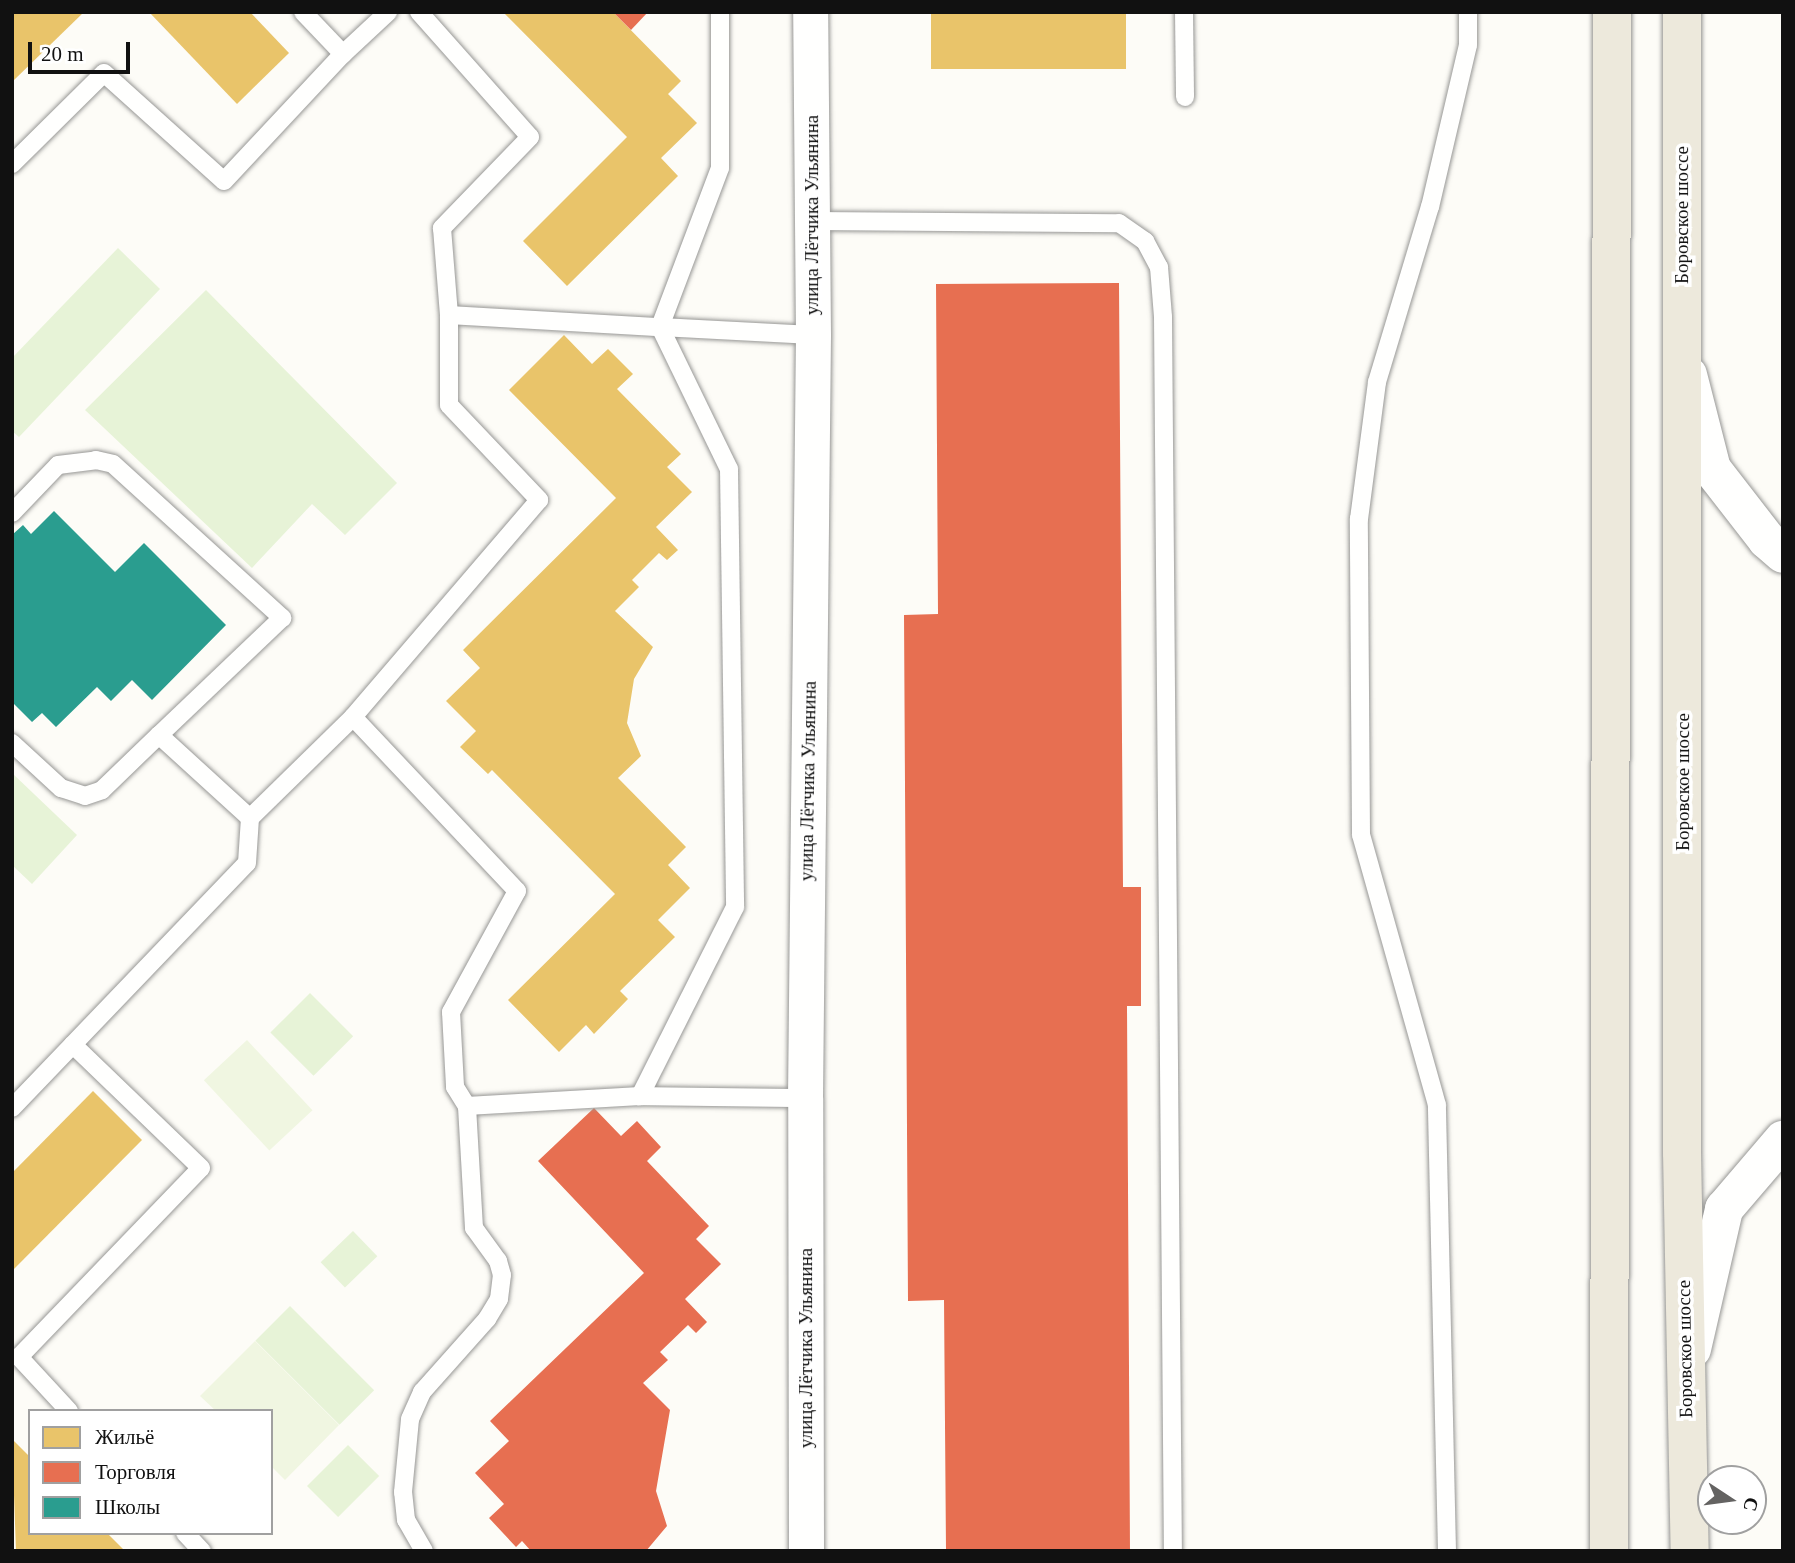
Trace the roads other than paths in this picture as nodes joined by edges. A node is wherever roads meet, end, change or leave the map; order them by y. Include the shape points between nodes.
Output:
1 (303, 12) edge
2 (388, 12) edge
3 (419, 12) edge
4 (720, 12) edge
5 (810, 12) edge
6 (1184, 12) edge
7 (1468, 12) edge
8 (1612, 12) edge
9 (1682, 12) edge
10 (342, 54) junction
11 (1185, 97) dead end
12 (12, 164) edge
13 (812, 221) junction
14 (449, 315) junction
15 (660, 327) junction
16 (813, 335) junction
17 (1682, 353) junction
18 (12, 513) edge
19 (1783, 554) edge
20 (354, 717) junction
21 (159, 735) junction
22 (12, 743) edge
23 (250, 818) junction
24 (73, 1045) junction
25 (640, 1096) junction
26 (805, 1098) junction
27 (467, 1106) junction
28 (12, 1108) edge
29 (1783, 1140) edge
30 (1685, 1378) junction
31 (67, 1409) edge
32 (188, 1535) edge
33 (202, 1551) edge
34 (424, 1551) edge
35 (806, 1551) edge
36 (1173, 1551) edge
37 (1447, 1551) edge
38 (1609, 1551) edge
39 (1690, 1551) edge

1 - 10 lane
2 - 10 lane
3 - 14 lane via 530,137 442,228
4 - 15 lane via 720,168
5 - 13 street, улица Лётчика Ульянина
6 - 11 lane
7 - 37 lane via 1468,45 1430,207 1377,382 1359,519 1361,835 1437,1105
8 - 38 main road
9 - 17 main road, Боровское шоссе
10 - 12 lane via 224,181 104,73
13 - 16 street, улица Лётчика Ульянина
13 - 36 lane via 1119,222 1145,241 1159,267
14 - 15 lane
14 - 20 lane via 449,405 539,500
15 - 16 lane
15 - 25 lane via 729,469 735,906
16 - 26 street, улица Лётчика Ульянина
17 - 19 street via 1712,469
17 - 30 main road, Боровское шоссе
18 - 21 lane via 58,465 96,460 113,464 282,618
20 - 23 lane
20 - 27 lane via 517,891 451,1012 454,1087
21 - 22 lane via 102,790 85,796 61,788
21 - 23 lane
23 - 24 lane via 247,863
24 - 28 lane
24 - 31 lane via 201,1168 19,1357
25 - 26 lane
25 - 27 lane
26 - 35 street, улица Лётчика Ульянина
27 - 34 lane via 474,1228 498,1261 502,1275 499,1299 487,1319 422,1392 410,1419 403,1492 406,1520
29 - 30 street via 1724,1209
30 - 39 main road, Боровское шоссе
32 - 33 lane

